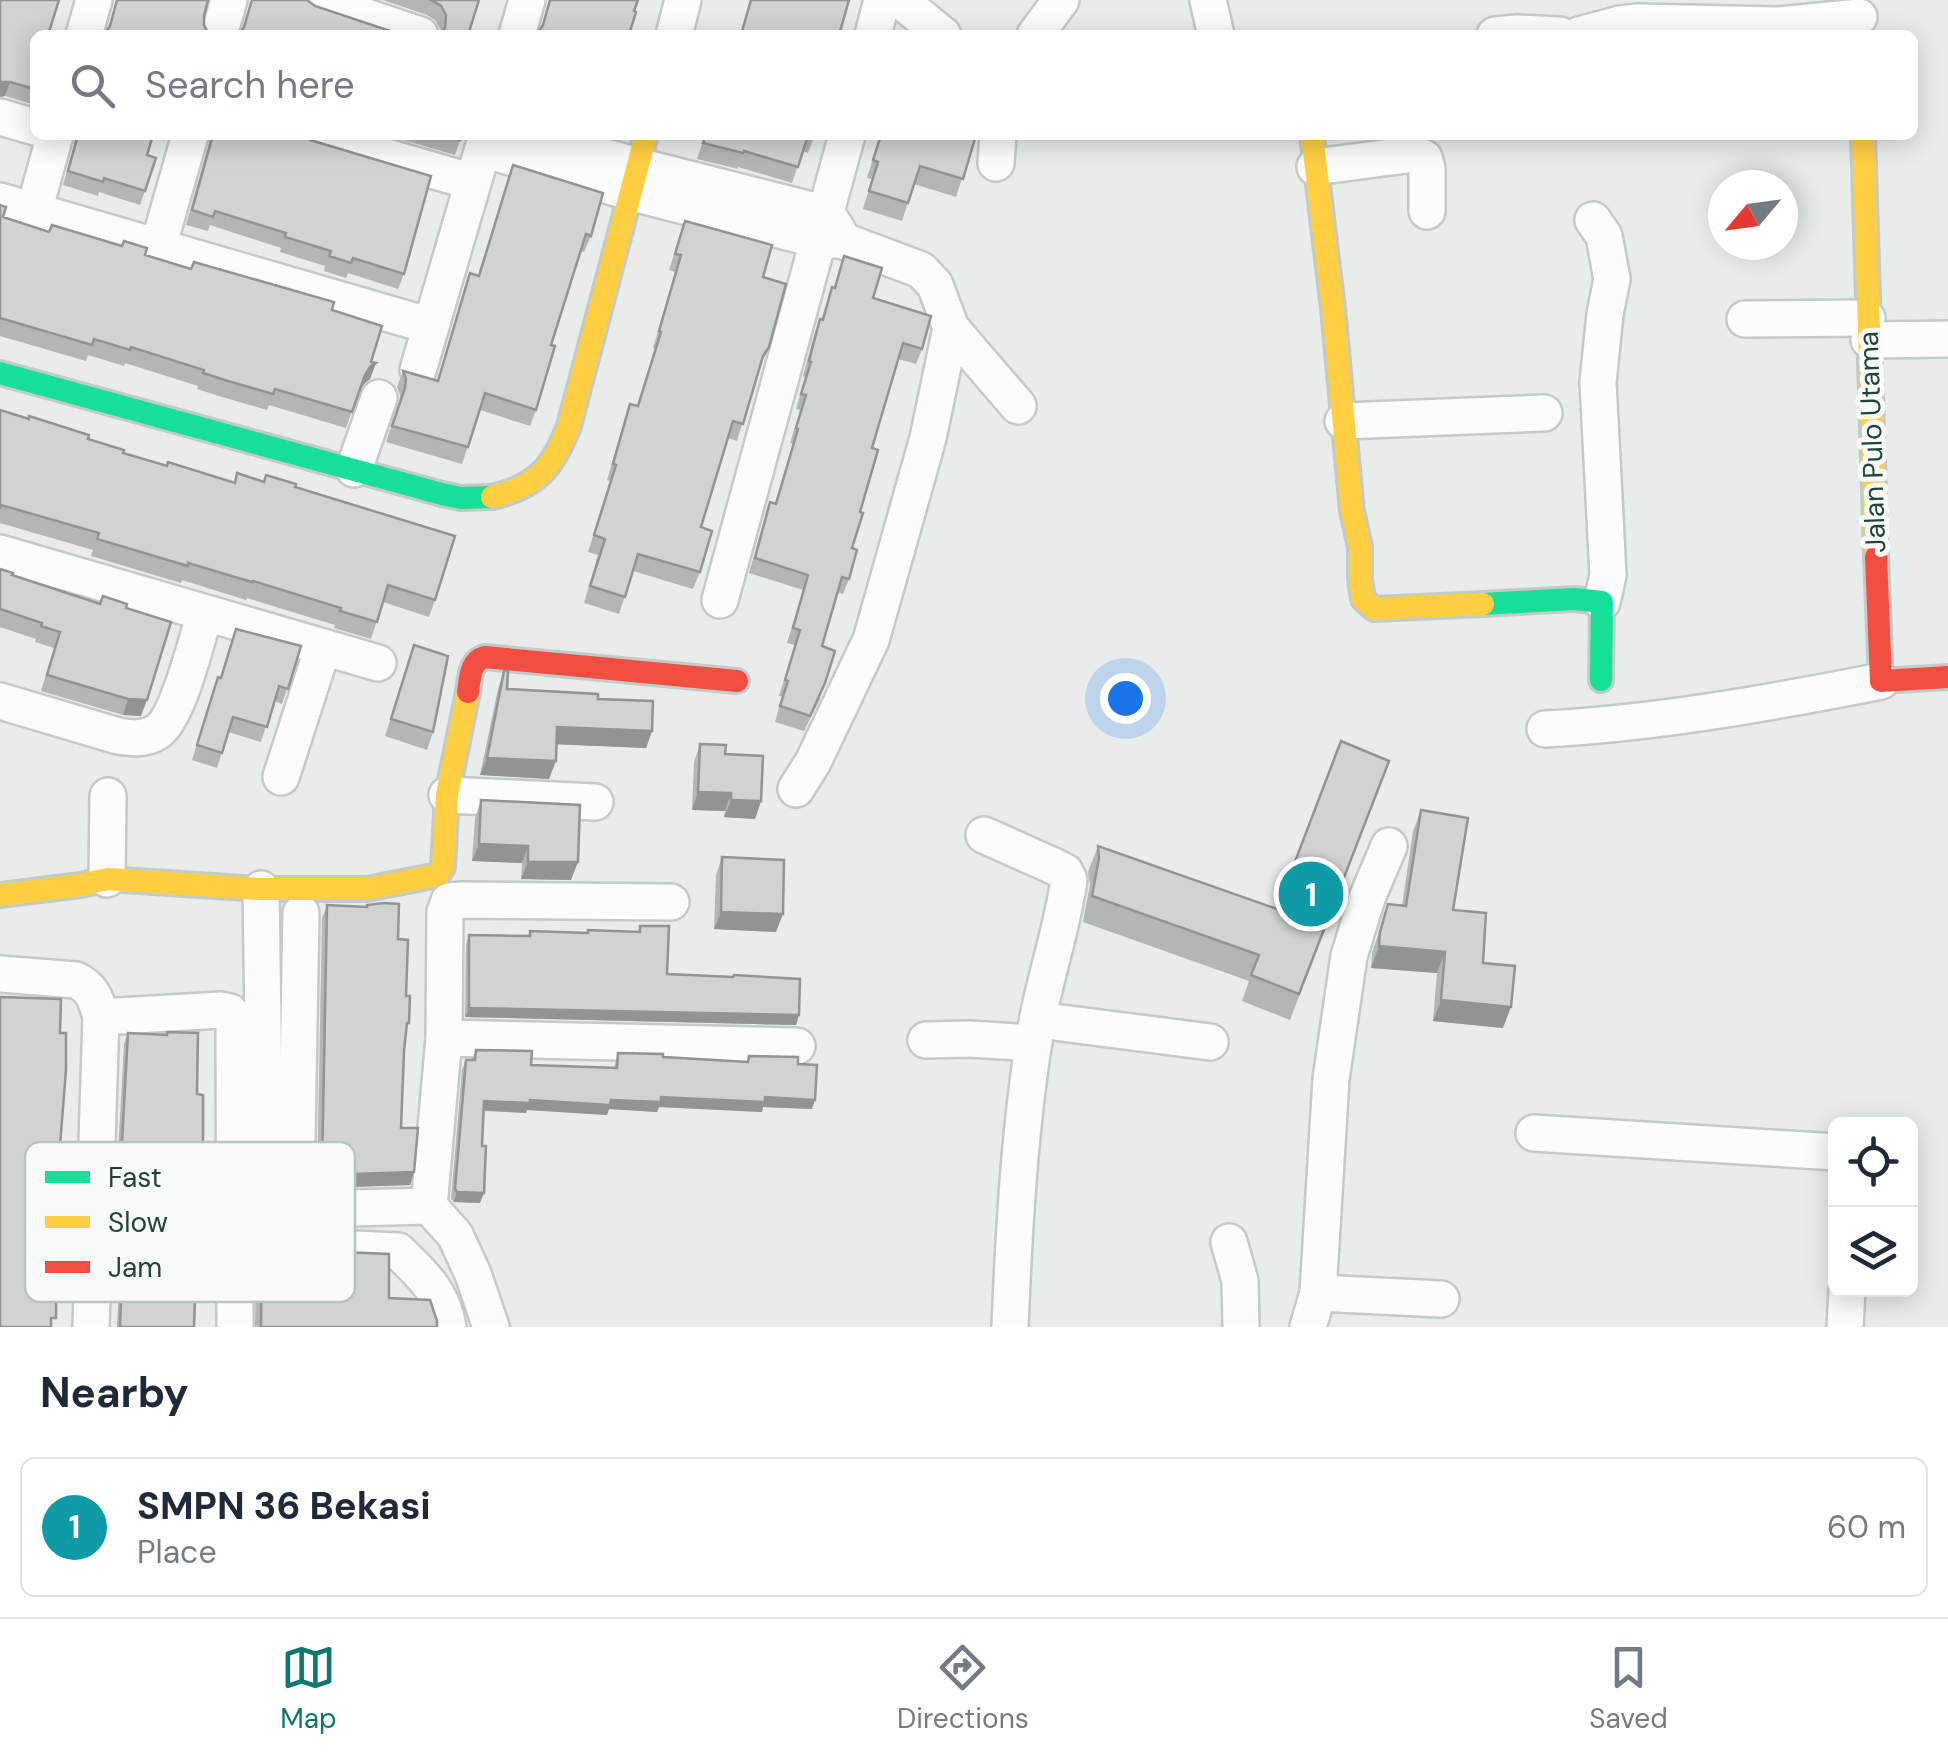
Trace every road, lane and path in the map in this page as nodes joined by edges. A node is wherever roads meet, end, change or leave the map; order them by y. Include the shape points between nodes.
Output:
1 (94, 0) edge
2 (229, 0) edge
3 (316, 0) edge
4 (527, 0) edge
5 (684, 0) edge
6 (882, 0) edge
7 (900, 0) edge
8 (1061, 0) edge
9 (1208, 0) edge
10 (1859, 17) edge
11 (1705, 29) edge
12 (85, 30) edge
13 (220, 30) edge
14 (405, 30) edge
15 (518, 30) edge
16 (675, 30) edge
17 (874, 30) edge
18 (937, 30) edge
19 (1040, 30) edge
20 (1215, 30) edge
21 (1598, 30) edge
22 (0, 116) edge
23 (30, 125) edge
24 (55, 140) edge
25 (189, 140) edge
26 (354, 140) edge
27 (546, 140) edge
28 (846, 140) edge
29 (1863, 140) edge
30 (1314, 151) edge
31 (481, 155) edge
32 (639, 165) edge
33 (0, 201) edge
34 (34, 211) junction
35 (1427, 211) dead end
36 (1593, 220) dead end
37 (829, 231) junction
38 (158, 246) junction
39 (1745, 319) dead end
40 (431, 326) junction
41 (951, 328) junction
42 (1868, 329) junction
43 (1948, 339) edge
44 (418, 370) dead end
45 (0, 373) edge
46 (379, 398) dead end
47 (1018, 406) dead end
48 (1544, 413) dead end
49 (1343, 421) junction
50 (354, 469) junction
51 (0, 553) edge
52 (720, 600) dead end
53 (1602, 602) junction
54 (205, 613) junction
55 (322, 647) junction
56 (378, 662) dead end
57 (1948, 677) edge
58 (1601, 680) dead end
59 (737, 681) dead end
60 (1880, 681) junction
61 (0, 701) edge
62 (1545, 729) dead end
63 (282, 776) dead end
64 (796, 789) dead end
65 (447, 795) junction
66 (108, 796) dead end
67 (595, 802) dead end
68 (984, 836) dead end
69 (1389, 846) dead end
70 (106, 879) junction
71 (261, 889) junction
72 (0, 895) edge
73 (670, 902) dead end
74 (301, 913) dead end
75 (0, 974) edge
76 (102, 1017) junction
77 (1036, 1031) junction
78 (444, 1038) junction
79 (926, 1040) dead end
80 (1210, 1042) dead end
81 (797, 1046) dead end
82 (1534, 1133) dead end
83 (98, 1142) edge
84 (234, 1142) edge
85 (265, 1142) edge
86 (297, 1142) edge
87 (1828, 1151) edge
88 (430, 1206) junction
89 (355, 1208) edge
90 (1229, 1242) dead end
91 (355, 1249) edge
92 (1318, 1292) junction
93 (1847, 1297) edge
94 (1441, 1300) dead end
95 (93, 1302) edge
96 (235, 1302) edge
97 (92, 1327) edge
98 (235, 1327) edge
99 (448, 1327) edge
100 (491, 1327) edge
101 (1010, 1327) edge
102 (1241, 1327) edge
103 (1308, 1327) edge
104 (1845, 1327) edge

1 - 12 street
2 - 13 street
3 - 14 street
4 - 15 street
5 - 16 street
6 - 17 street
7 - 18 street
8 - 19 street
9 - 20 street
10 - 11 street
11 - 21 street via 1637,22
22 - 23 street
24 - 34 street
25 - 38 street
26 - 31 street
27 - 32 street
28 - 37 street
29 - 42 street, Jalan Pulo Utama
30 - 35 street via 1424,158
30 - 49 street
31 - 32 street
31 - 40 street
32 - 37 street
32 - 50 street via 569,426 542,475 498,495 464,498
33 - 34 street
34 - 38 street
36 - 53 street via 1604,236 1612,279 1598,382 1608,574
37 - 41 street via 921,270 935,286
37 - 52 street
38 - 40 street
39 - 42 street
40 - 44 street
41 - 47 street
41 - 64 street via 928,438 871,640
42 - 43 street
42 - 60 street, Jalan Pulo Utama
45 - 50 street
46 - 50 street
48 - 49 street
49 - 53 street via 1363,600 1374,608
51 - 54 street
53 - 58 street
54 - 55 street
54 - 61 street via 179,698 161,730 148,737 118,736
55 - 56 street
55 - 63 street
57 - 60 street
59 - 65 street via 478,659
60 - 62 street via 1612,726
65 - 67 street
65 - 71 street via 438,876 367,889
66 - 70 street
68 - 77 street via 1068,875
69 - 92 street via 1350,956 1331,1079
70 - 71 street
70 - 72 street
71 - 85 street
73 - 78 street via 450,902
74 - 86 street
75 - 76 street via 86,984
76 - 83 street
76 - 84 street via 230,1012
77 - 79 street
77 - 80 street
77 - 101 street
78 - 81 street
78 - 88 street
82 - 87 street
88 - 89 street
88 - 100 street via 455,1235
90 - 102 street via 1240,1282
91 - 99 street via 398,1251 433,1286
92 - 94 street
92 - 103 street
93 - 104 street
95 - 97 street
96 - 98 street

